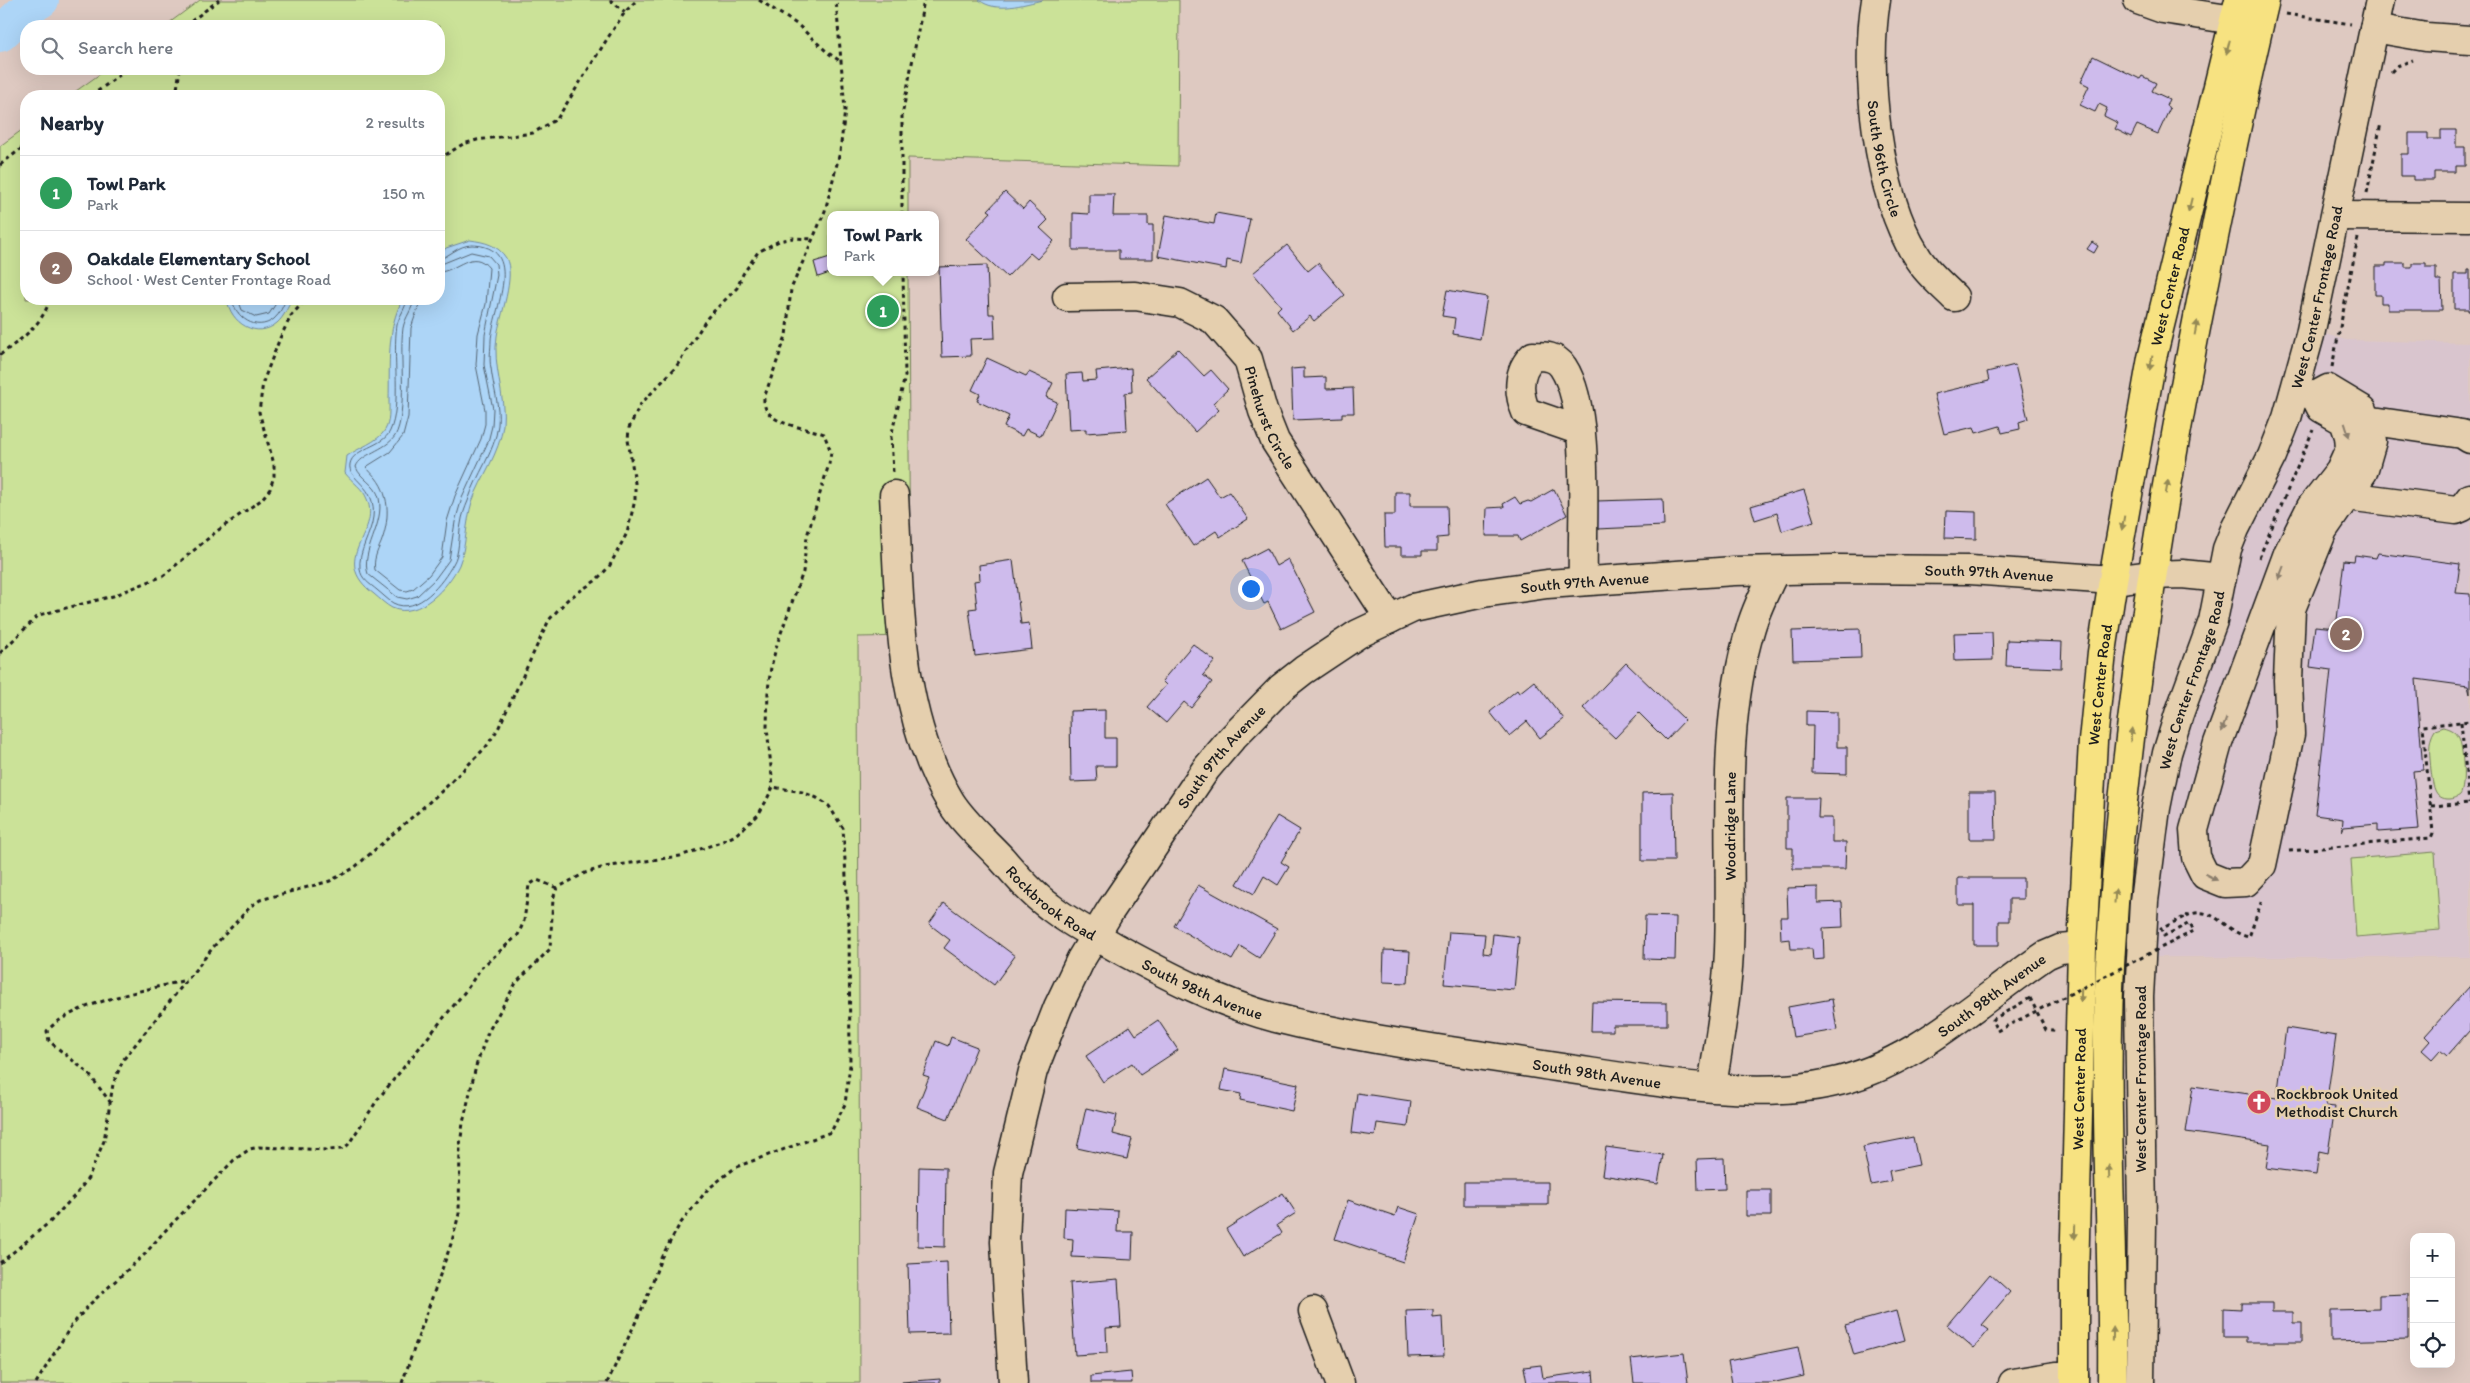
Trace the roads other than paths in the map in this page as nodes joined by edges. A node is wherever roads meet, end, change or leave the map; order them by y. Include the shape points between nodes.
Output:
1 (1876, 0) edge
2 (2138, 0) edge
3 (2380, 0) edge
4 (2273, 6) edge
5 (2236, 10) edge
6 (2374, 28) junction
7 (2470, 40) edge
8 (2336, 216) junction
9 (2470, 217) edge
10 (1066, 297) dead end
11 (1954, 297) dead end
12 (2305, 393) junction
13 (2366, 420) junction
14 (1581, 431) dead end
15 (2470, 439) edge
16 (2353, 468) junction
17 (894, 495) road end
18 (2347, 496) junction
19 (2470, 498) edge
20 (1775, 571) junction
21 (2152, 575) junction
22 (2222, 578) junction
23 (2112, 580) junction
24 (1583, 581) junction
25 (1390, 619) junction
26 (1095, 936) junction
27 (2082, 946) junction
28 (1712, 1086) junction
29 (1313, 1311) dead end
30 (2074, 1380) edge
31 (1013, 1383) edge
32 (1340, 1383) edge
33 (2014, 1383) edge
34 (2114, 1383) edge
35 (2140, 1383) edge

1 - 11 street, South 96th Circle via 1873,84 1876,123 1890,190 1914,253
2 - 5 street via 2163,9
3 - 6 street, West Center Frontage Road
21 -> 4 main road, West Center Road via 2185,382
5 -> 23 main road, West Center Road via 2152,358
6 - 7 street via 2426,38
6 - 8 street, West Center Frontage Road
8 - 9 street
8 - 12 street, West Center Frontage Road via 2310,335
10 - 25 street, Pinehurst Circle via 1135,296 1180,302 1214,320 1248,359 1275,442
12 - 13 street via 2328,389 2363,410
12 -> 16 street via 2321,408 2344,421
12 - 22 street, West Center Frontage Road via 2234,529
13 - 15 street via 2462,434
13 - 16 street via 2372,442
14 - 24 street
16 - 18 street
16 -> 18 street via 2312,507 2288,553 2218,743 2194,830 2196,858 2205,875 2225,883 2246,882 2262,865 2290,734 2291,609 2323,530
17 - 26 street, Rockbrook Road via 900,616 914,715 926,754 951,802 1022,882 1049,907
18 - 19 street via 2456,510 2463,508
20 - 23 street, South 97th Avenue via 1970,570
20 - 24 street, South 97th Avenue
20 - 28 street, Woodridge Lane via 1751,627 1732,723 1729,951 1726,996
21 - 22 street, South 97th Avenue
21 - 23 street, South 97th Avenue
34 -> 21 main road, West Center Road via 2107,1136 2108,1002 2125,788
22 - 35 street, West Center Frontage Road via 2212,621 2167,753 2148,867 2139,997
23 - 27 main road, West Center Road via 2092,740
24 - 25 street, South 97th Avenue via 1483,593 1413,608
25 - 26 street, South 97th Avenue via 1358,634 1304,670 1233,738 1181,804
26 - 28 street, South 98th Avenue via 1193,987 1276,1018 1401,1043 1592,1072
26 - 31 street, Rockbrook Road via 1058,1007 1033,1071 1008,1173 1004,1242
27 - 28 street, South 98th Avenue via 2060,949 2046,956 1930,1038 1895,1060 1866,1073 1792,1090
27 -> 30 main road, West Center Road
29 - 32 street
30 - 33 street via 2056,1376
30 - 34 main road

